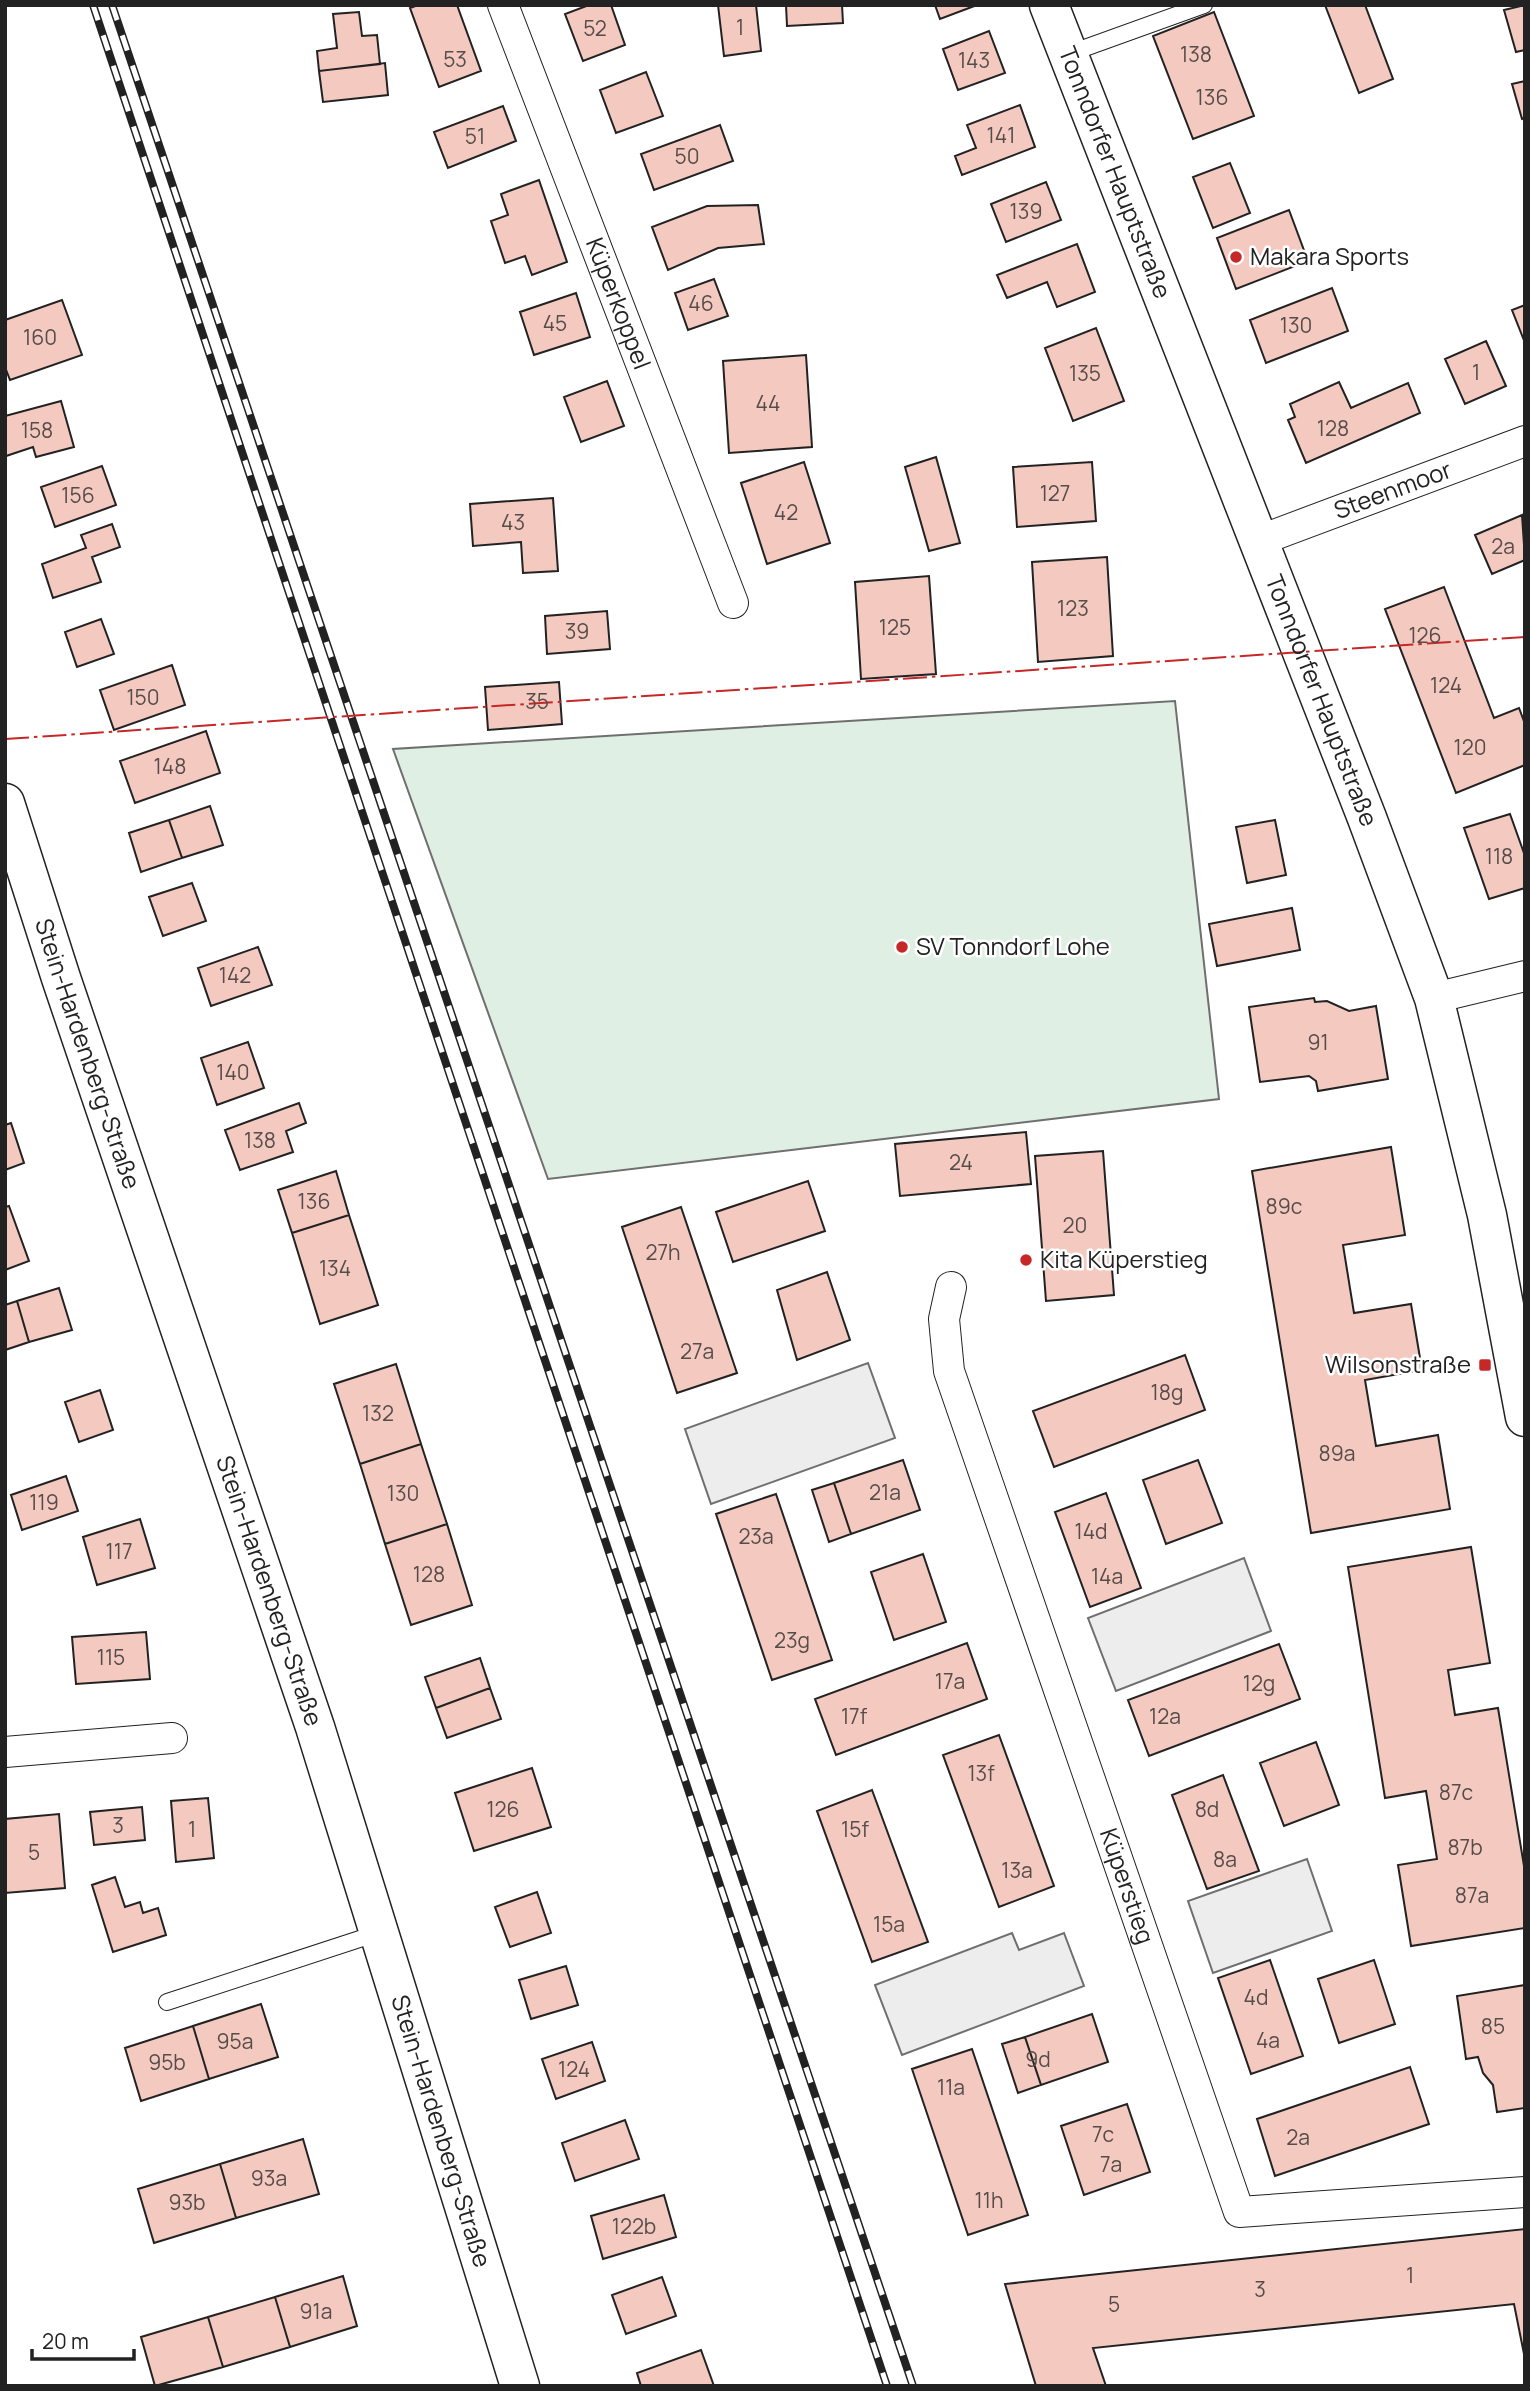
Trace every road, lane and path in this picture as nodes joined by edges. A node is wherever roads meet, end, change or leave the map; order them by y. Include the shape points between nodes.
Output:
1 (503, 5) edge
2 (1049, 5) edge
3 (1204, 5) edge
4 (1068, 54) junction
5 (1525, 441) edge
6 (1258, 541) junction
7 (733, 603) dead end
8 (5, 803) edge
9 (1525, 976) edge
10 (1434, 998) junction
11 (951, 1287) dead end
12 (1518, 1332) edge
13 (1525, 1417) edge
14 (172, 1738) dead end
15 (5, 1752) edge
16 (378, 1933) junction
17 (167, 2002) dead end
18 (1525, 2192) edge
19 (520, 2386) edge

1 - 7 street, Küperkoppel
2 - 4 main road, Tonndorfer Hauptstraße
3 - 4 lane
4 - 6 main road, Tonndorfer Hauptstraße
5 - 6 street, Steenmoor
6 - 10 main road, Tonndorfer Hauptstraße
8 - 16 main road, Stein-Hardenberg-Straße via 315,1727
9 - 10 street
10 - 12 main road, Tonndorfer Hauptstraße
11 - 18 street, Küperstieg via 944,1319 949,1371 1239,2212
12 - 13 main road, Tonndorfer Hauptstraße
14 - 15 street
16 - 17 lane
16 - 19 main road, Stein-Hardenberg-Straße

